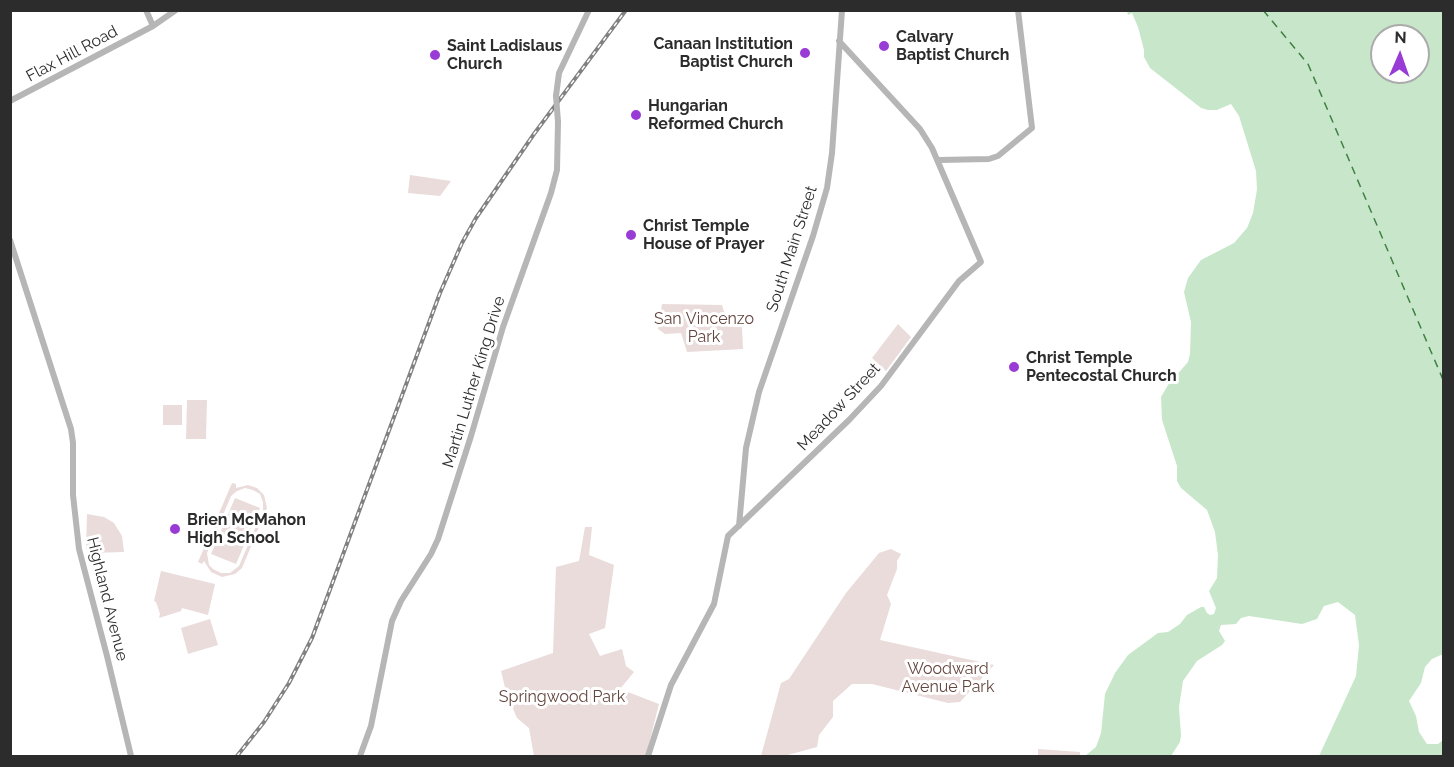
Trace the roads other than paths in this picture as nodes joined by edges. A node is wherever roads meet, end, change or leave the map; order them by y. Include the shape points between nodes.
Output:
1 (146, 10) edge
2 (176, 10) edge
3 (589, 10) edge
4 (842, 10) edge
5 (1018, 10) edge
6 (153, 26) junction
7 (839, 41) junction
8 (10, 101) edge
9 (939, 160) junction
10 (10, 240) edge
11 (739, 526) junction
12 (131, 756) edge
13 (360, 756) edge
14 (648, 756) edge

1 - 6 main road
2 - 6 main road, Flax Hill Road
3 - 13 main road, Martin Luther King Drive, bridge via 559,73 559,149 551,194 503,327 438,539 392,621 371,726
4 - 7 main road, South Main Street
5 - 9 main road via 1032,128 990,159
6 - 8 main road, Flax Hill Road
7 - 9 main road via 920,129
7 - 11 main road, South Main Street via 827,188 759,392 746,448
9 - 11 main road, Meadow Street via 981,261 959,281 881,386
10 - 12 main road, Highland Avenue via 71,429 72,495 79,549
11 - 14 main road, Meadow Street via 726,544 714,604 671,685

